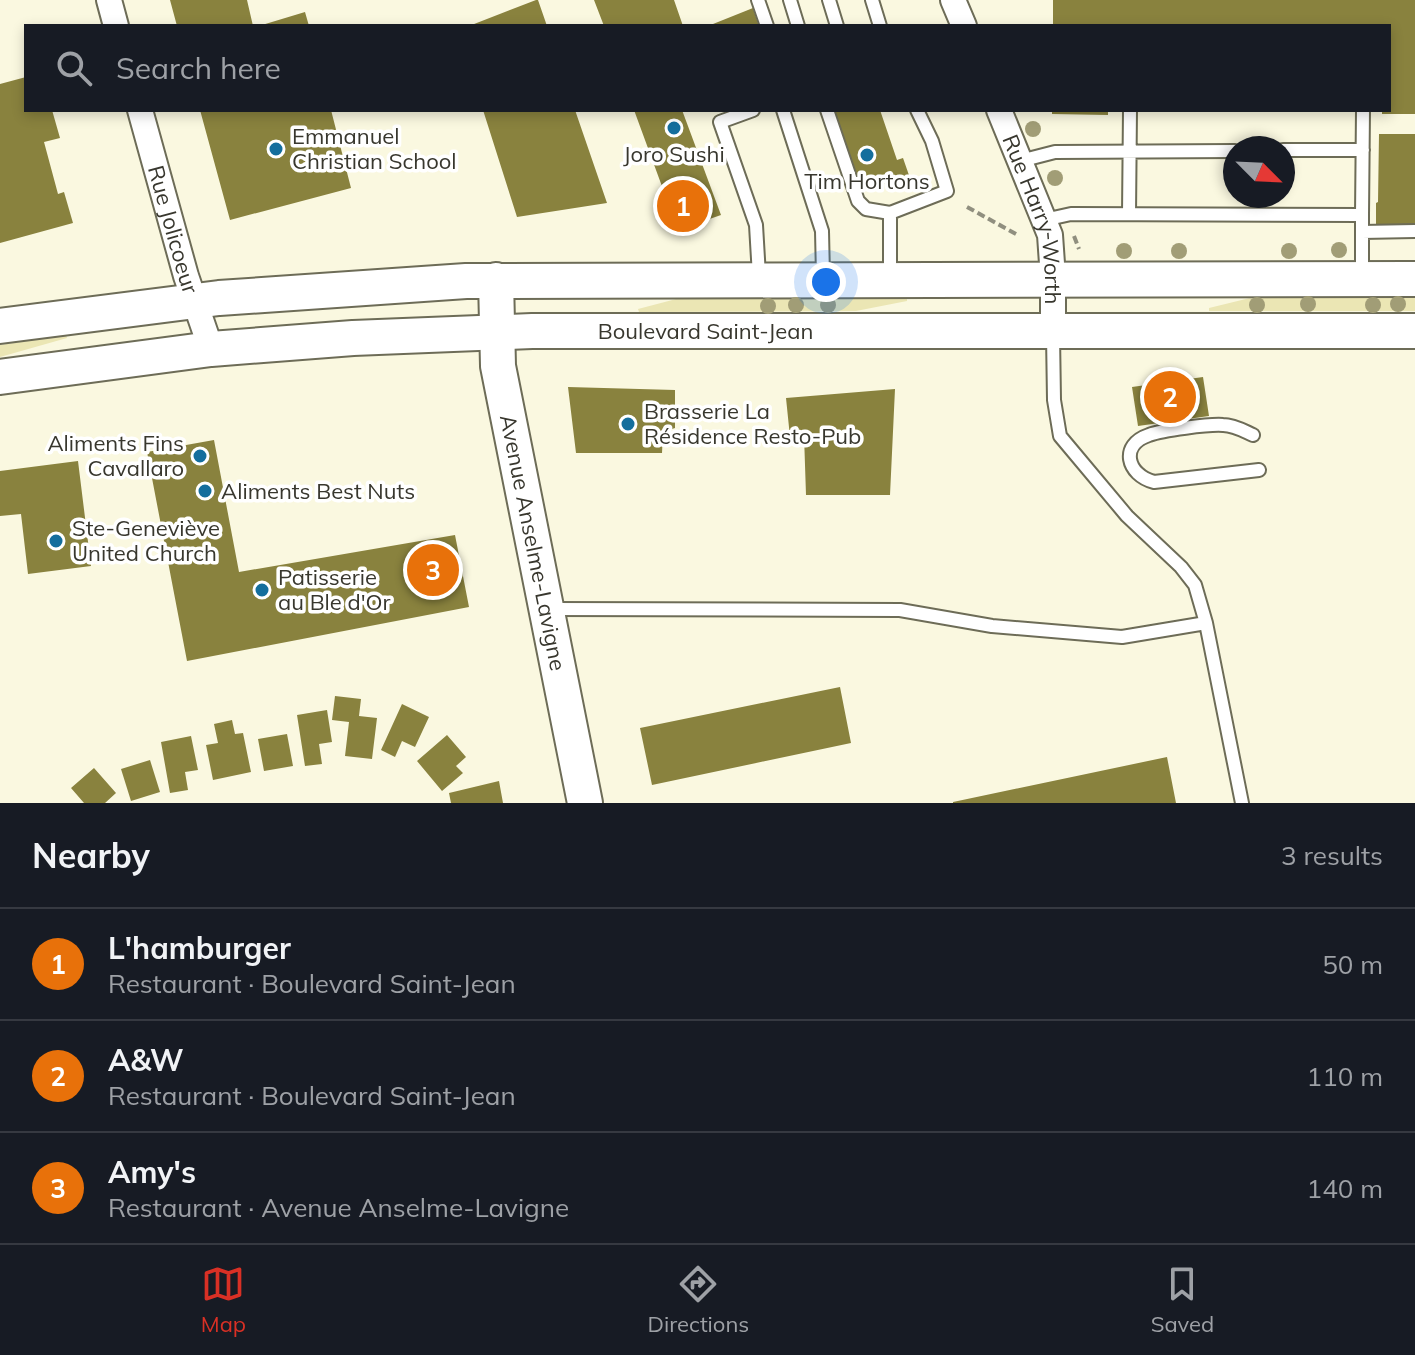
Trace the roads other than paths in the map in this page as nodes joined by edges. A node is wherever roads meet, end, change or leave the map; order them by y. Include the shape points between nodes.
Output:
1 (109, 0) edge
2 (758, 0) edge
3 (790, 0) edge
4 (829, 0) edge
5 (872, 0) edge
6 (953, 0) edge
7 (115, 24) edge
8 (766, 24) edge
9 (797, 24) edge
10 (836, 24) edge
11 (879, 24) edge
12 (963, 24) edge
13 (141, 112) edge
14 (748, 112) edge
15 (784, 112) edge
16 (828, 112) edge
17 (918, 112) edge
18 (1000, 112) edge
19 (1130, 112) edge
20 (1363, 112) edge
21 (1295, 150) edge
22 (1363, 150) junction
23 (1130, 151) junction
24 (1223, 151) edge
25 (1020, 161) junction
26 (890, 213) junction
27 (1129, 214) junction
28 (1362, 215) junction
29 (1044, 220) junction
30 (1415, 231) edge
31 (1362, 232) junction
32 (1053, 278) junction
33 (1362, 279) junction
34 (1415, 279) edge
35 (496, 280) junction
36 (759, 280) junction
37 (823, 280) junction
38 (890, 280) junction
39 (194, 300) junction
40 (0, 326) edge
41 (1053, 331) junction
42 (1415, 331) edge
43 (496, 332) junction
44 (211, 349) junction
45 (0, 377) edge
46 (1253, 435) dead end
47 (1259, 470) dead end
48 (545, 609) junction
49 (1206, 623) junction
50 (585, 803) edge
51 (1242, 803) edge

1 - 7 street
2 - 8 lane
3 - 9 lane
4 - 10 lane
5 - 11 lane
6 - 12 street
13 - 39 street, Rue Jolicoeur
14 - 36 lane via 720,122 756,225
15 - 37 lane via 822,231
16 - 26 lane via 858,201 874,212
17 - 26 lane via 947,191
18 - 25 street, Rue Harry-Worth
19 - 23 lane
20 - 22 lane
21 - 22 lane
22 - 28 lane
23 - 24 lane
23 - 25 lane via 1055,152
23 - 27 lane
25 - 29 street, Rue Harry-Worth
26 - 38 lane
27 - 28 lane
27 - 29 lane via 1071,214
28 - 31 lane
29 - 32 street, Rue Harry-Worth
30 - 31 lane
31 - 33 lane
32 - 33 main road
32 - 38 main road
32 - 41 street, Rue Harry-Worth
33 - 34 main road
35 - 36 main road
35 - 39 main road
35 - 43 main road, Avenue Anselme-Lavigne
36 - 37 main road
37 - 38 main road
39 - 40 main road
39 - 44 street, Rue Jolicoeur
41 - 42 main road, Boulevard Saint-Jean
41 - 43 main road, Boulevard Saint-Jean
41 - 49 lane via 1060,436 1127,516 1181,567 1195,585
43 - 44 main road, Boulevard Saint-Jean
43 - 48 main road, Avenue Anselme-Lavigne
44 - 45 main road, Boulevard Saint-Jean
46 - 47 lane via 1225,424 1148,435 1135,443 1130,463 1144,480 1154,482
48 - 49 lane via 900,610 992,626 1122,637
48 - 50 main road, Avenue Anselme-Lavigne
49 - 51 lane

